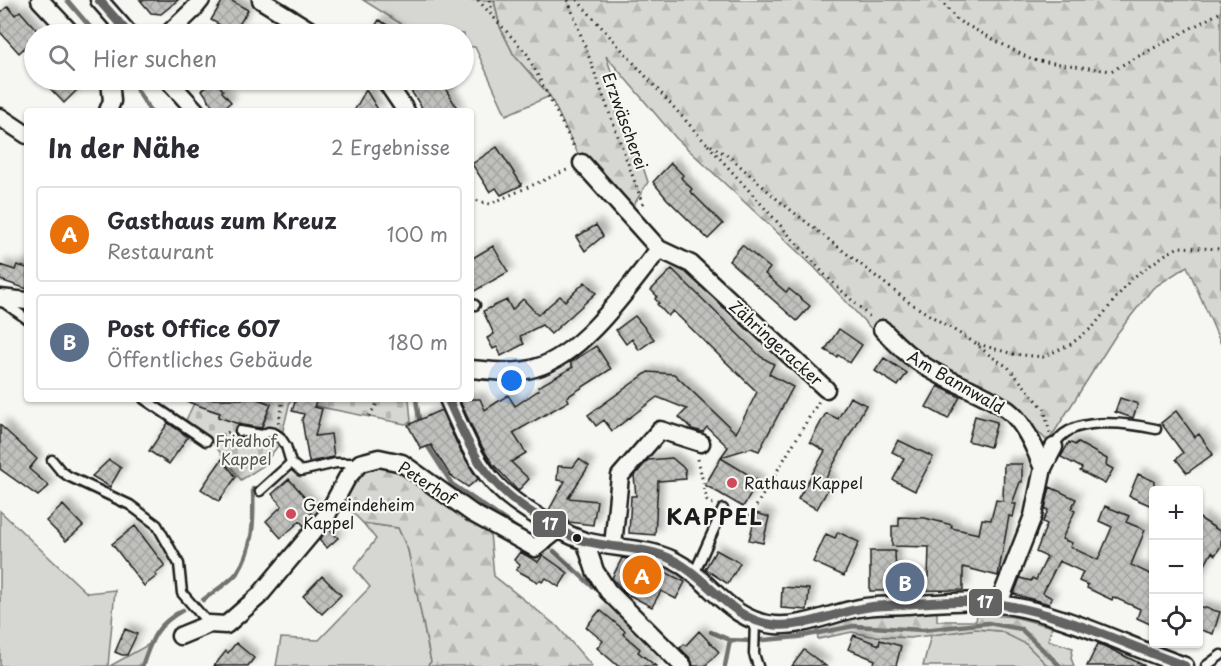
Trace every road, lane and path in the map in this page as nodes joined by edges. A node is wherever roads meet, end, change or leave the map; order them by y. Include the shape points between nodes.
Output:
1 (40, 0) edge
2 (99, 0) edge
3 (201, 0) edge
4 (261, 0) edge
5 (478, 0) edge
6 (489, 0) edge
7 (568, 0) edge
8 (578, 0) edge
9 (940, 0) edge
10 (1221, 12) edge
11 (492, 15) junction
12 (63, 24) edge
13 (120, 24) edge
14 (178, 24) edge
15 (300, 24) edge
16 (111, 90) edge
17 (177, 90) edge
18 (392, 90) edge
19 (109, 108) edge
20 (193, 108) edge
21 (404, 108) edge
22 (0, 117) edge
23 (24, 133) edge
24 (705, 142) junction
25 (582, 163) junction
26 (474, 200) edge
27 (648, 217) dead end
28 (660, 249) junction
29 (1221, 249) edge
30 (0, 299) edge
31 (24, 301) edge
32 (24, 317) edge
33 (882, 329) joint
34 (975, 343) junction
35 (474, 369) edge
36 (826, 389) joint
37 (148, 402) edge
38 (282, 402) edge
39 (379, 402) edge
40 (449, 402) edge
41 (282, 409) dead end
42 (369, 416) dead end
43 (1156, 429) dead end
44 (240, 431) dead end
45 (206, 441) dead end
46 (701, 443) joint
47 (1054, 447) junction
48 (52, 460) dead end
49 (291, 463) junction
50 (360, 463) junction
51 (1043, 468) junction
52 (260, 491) dead end
53 (723, 510) joint
54 (746, 523) dead end
55 (550, 536) junction
56 (585, 541) junction
57 (613, 546) junction
58 (694, 574) junction
59 (999, 603) junction
60 (209, 624) junction
61 (755, 629) junction
62 (180, 636) dead end
63 (1221, 655) edge
64 (683, 666) edge
65 (758, 666) edge
66 (1185, 666) edge
67 (1206, 666) edge

1 - 12 street
2 - 13 street
3 - 14 street
4 - 15 street
5 - 11 path
6 - 11 path
7 - 27 path, Erzwäscherei
8 - 24 path
9 - 10 path via 957,20 1032,60 1112,71
11 - 25 path via 527,54
16 - 19 street
17 - 20 street
18 - 21 street
22 - 23 street
24 - 33 path via 825,275
24 - 34 path via 730,157 778,200 910,303
25 - 26 path via 490,204
25 - 28 street, Zähringeracker
28 - 35 street via 610,312 564,355 520,371
28 - 36 street, Zähringeracker via 691,264
29 - 34 path via 1179,247 1166,254 1131,279 1093,327 1071,344 1043,357 1012,354
30 - 31 street
30 - 32 lane
33 - 51 street, Am Bannwald via 909,357 1016,417
34 - 47 path via 1008,367 1044,409
36 - 54 path, Zähringeracker
37 - 45 lane
38 - 41 path
39 - 42 path
40 - 55 street via 485,472
43 - 47 lane via 1099,423 1071,430 1057,438
44 - 49 lane via 274,433 286,446
46 - 53 path via 698,459 707,501
46 - 57 street via 660,430 620,476
47 - 51 street
48 - 60 lane via 68,476 130,505 157,525 179,564 182,593
49 - 50 lane via 301,471 336,463
49 - 52 lane
50 - 55 street, Peterhof via 379,458 402,463 472,513 535,548
50 - 60 street via 327,515 259,596 226,625
51 - 59 street via 1033,516
53 - 58 lane
55 - 56 street
56 - 57 street
56 - 64 street via 595,571 608,591
57 - 58 street via 654,553
58 - 61 street
59 - 61 street via 860,608
59 - 66 street via 1082,626
60 - 62 street
61 - 65 lane
63 - 67 lane

